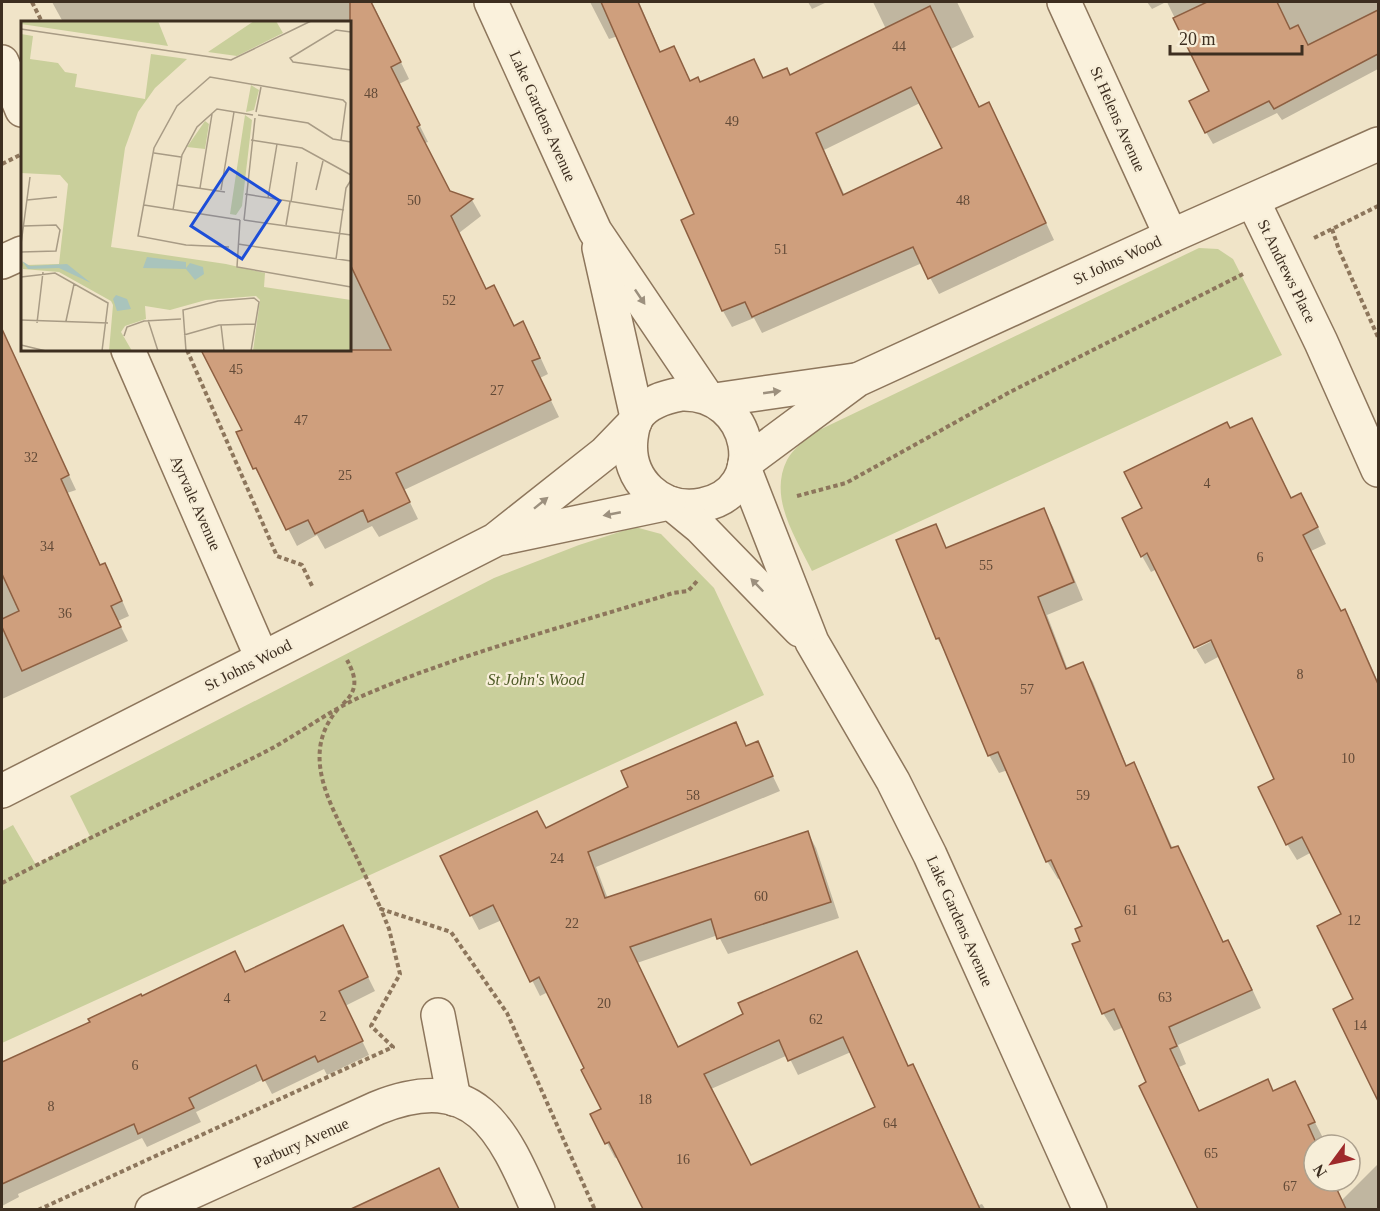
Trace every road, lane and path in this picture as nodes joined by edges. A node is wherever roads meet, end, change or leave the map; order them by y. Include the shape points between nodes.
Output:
1 (32, 2) edge
2 (491, 2) edge
3 (1064, 2) edge
4 (42, 21) edge
5 (2, 62) edge
6 (21, 108) edge
7 (1378, 144) edge
8 (21, 154) edge
9 (2, 164) edge
10 (1253, 201) junction
11 (1378, 206) edge
12 (1332, 229) junction
13 (596, 231) junction
14 (1171, 236) junction
15 (21, 253) edge
16 (1279, 256) junction
17 (2, 262) edge
18 (1378, 338) edge
19 (1321, 342) junction
20 (128, 351) edge
21 (187, 351) edge
22 (857, 380) junction
23 (711, 398) junction
24 (1378, 414) edge
25 (636, 419) junction
26 (744, 465) junction
27 (1378, 470) edge
28 (671, 504) junction
29 (764, 520) junction
30 (495, 540) junction
31 (726, 554) junction
32 (328, 623) junction
33 (812, 642) junction
34 (262, 658) junction
35 (341, 706) junction
36 (2, 791) edge
37 (2, 883) edge
38 (381, 909) dead end
39 (438, 1015) dead end
40 (393, 1047) dead end
41 (454, 1099) junction
42 (38, 1209) edge
43 (152, 1209) edge
44 (538, 1209) edge
45 (1090, 1209) edge

1 - 4 path
2 - 13 street, Lake Gardens Avenue
3 - 14 street, St Helens Avenue
5 - 6 street
7 - 10 street, St Johns Wood
8 - 9 path
10 - 14 street, St Johns Wood
10 - 16 street, St Andrews Place
11 - 12 path
12 - 16 path
12 - 18 path
13 -> 23 street, Lake Gardens Avenue
13 - 25 street, Lake Gardens Avenue
14 - 22 street, St Johns Wood
15 - 17 street
16 - 19 street, St Andrews Place
16 - 29 path via 1010,392 846,483 786,500
19 - 24 street, St Andrews Place
19 - 27 street, St Andrews Place
20 - 34 street, Ayrvale Avenue
21 - 32 path via 277,556 302,565
23 -> 22 street, St Johns Wood
22 - 26 street, St Johns Wood
23 - 25 street via 671,396 651,404
23 - 26 street via 738,424 745,443
25 - 28 street via 631,451 636,473 649,492
30 -> 25 street, St Johns Wood via 605,453
26 - 28 street via 736,484 722,498 700,506
26 - 29 street, Lake Gardens Avenue
28 -> 30 street, St Johns Wood
28 - 31 street, Lake Gardens Avenue
29 - 33 street, Lake Gardens Avenue
30 - 32 street, St Johns Wood
33 -> 31 street, Lake Gardens Avenue
31 - 35 path via 688,591 451,663
32 - 34 street, St Johns Wood
32 - 35 path via 356,683 351,697
33 - 45 street, Lake Gardens Avenue via 893,781 930,855
34 - 36 street, St Johns Wood
35 - 37 path via 264,752
35 - 38 path via 323,732 320,766 335,813
39 - 41 street
40 - 42 path
41 - 43 street, Parbury Avenue via 428,1095 391,1103
41 - 44 street via 474,1109 500,1134

